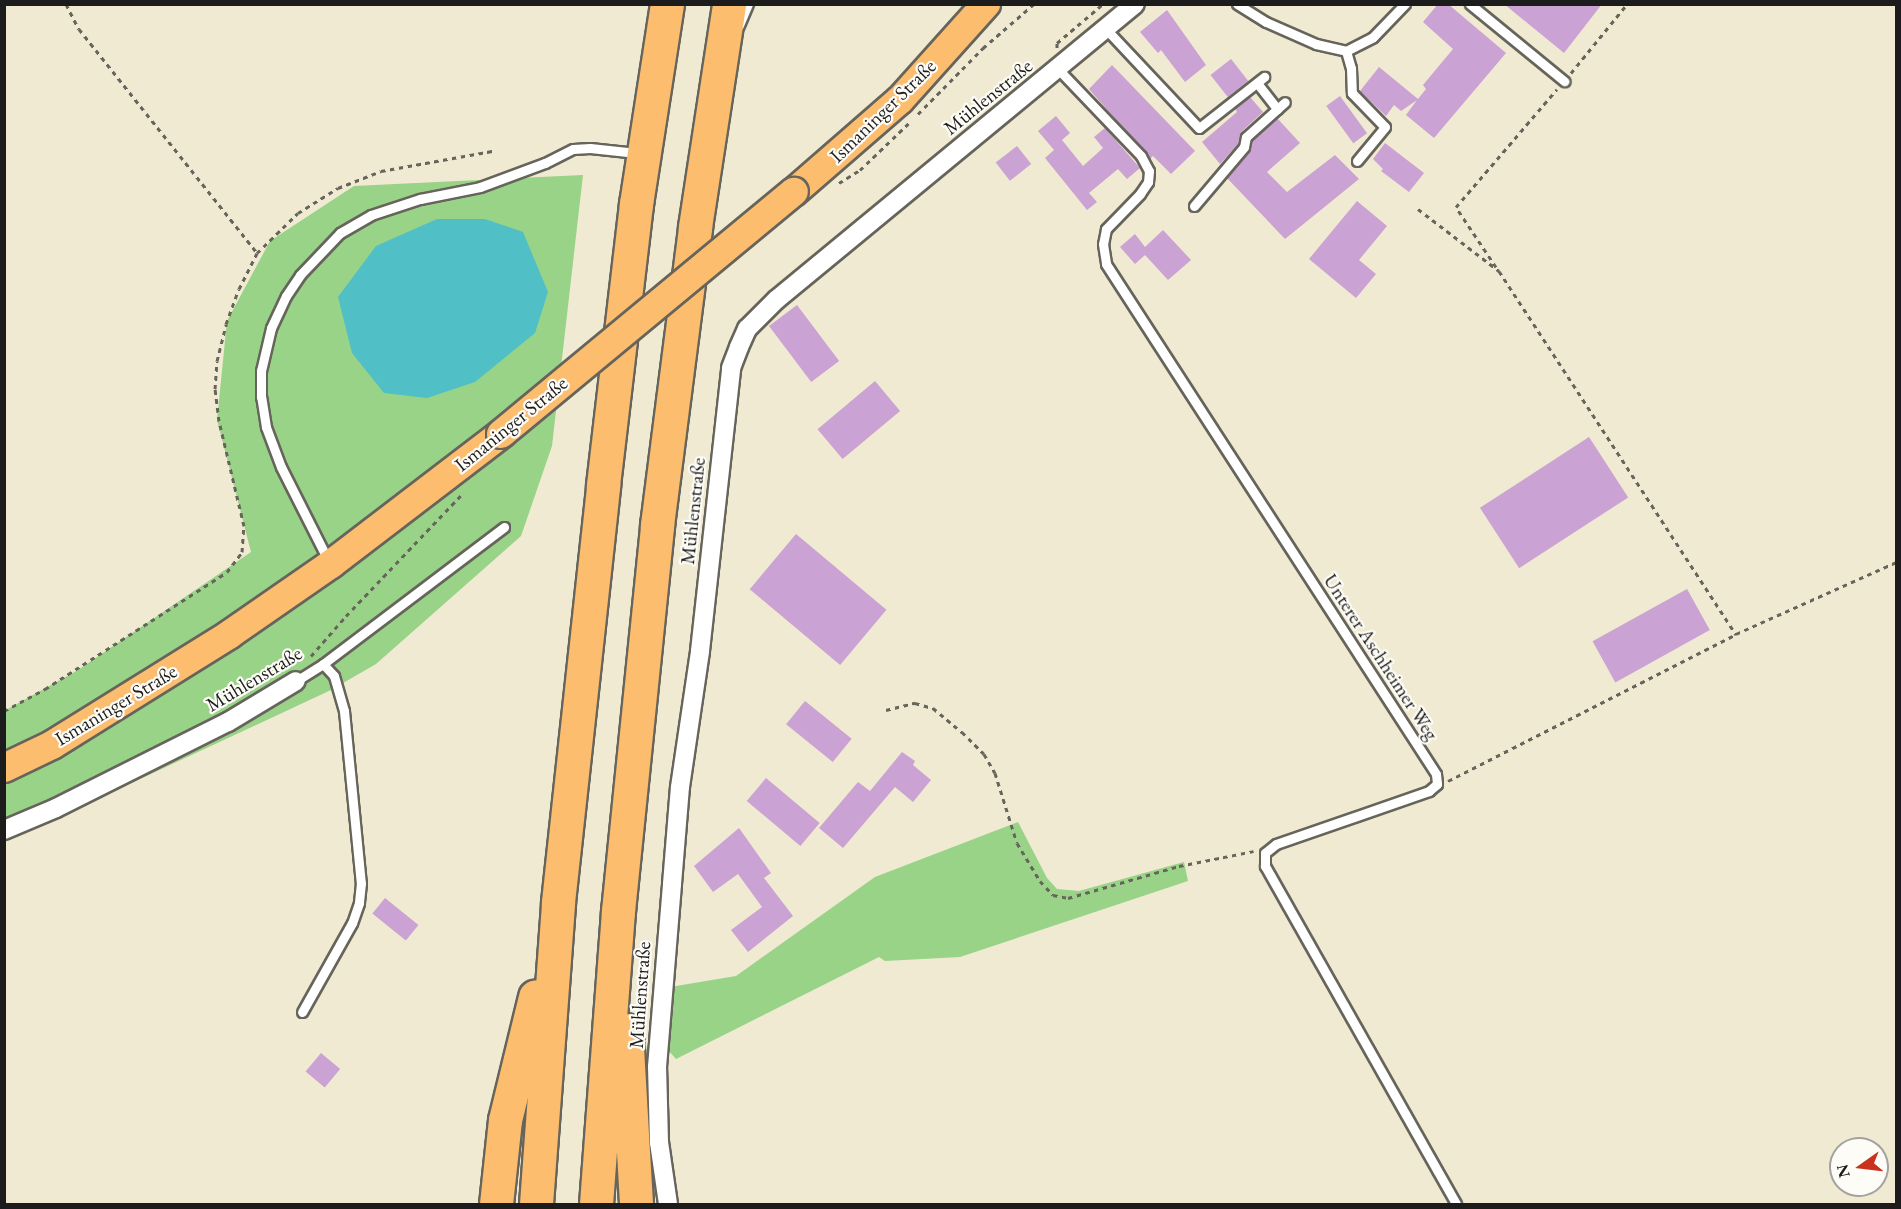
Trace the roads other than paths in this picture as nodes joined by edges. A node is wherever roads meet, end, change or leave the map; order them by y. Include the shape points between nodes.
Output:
1 (667, 4) edge
2 (729, 4) edge
3 (748, 4) edge
4 (999, 4) edge
5 (1135, 4) edge
6 (1237, 4) edge
7 (1405, 4) edge
8 (1470, 4) edge
9 (979, 10) edge
10 (1105, 28) junction
11 (1346, 51) junction
12 (1058, 69) junction
13 (717, 71) junction
14 (1564, 81) road end
15 (1285, 102) dead end
16 (1277, 109) junction
17 (643, 153) junction
18 (1357, 161) dead end
19 (1194, 206) dead end
20 (504, 527) dead end
21 (331, 564) junction
22 (323, 664) junction
23 (296, 681) joint
24 (4, 768) edge
25 (4, 830) edge
26 (558, 902) junction
27 (618, 911) junction
28 (302, 1012) dead end
29 (496, 1204) edge
30 (536, 1204) edge
31 (596, 1204) edge
32 (636, 1204) edge
33 (668, 1204) edge
34 (1456, 1204) edge

1 - 17 highway
2 - 13 highway
3 - 13 lane
4 - 9 main road, Ismaninger Straße
5 - 10 street, Mühlenstraße
6 - 11 lane via 1316,44
7 - 11 lane via 1373,37
8 - 14 lane
9 - 21 main road, Ismaninger Straße, bridge via 900,100 795,192 501,434
10 - 12 street, Mühlenstraße
10 - 16 lane via 1199,128 1260,80
11 - 18 lane via 1352,93 1385,127
12 - 33 street, Mühlenstraße via 776,300 747,329 731,368 700,651 680,787 657,1067 659,1142
12 - 34 lane, Unterer Aschheimer Weg via 1141,156 1149,171 1148,182 1140,194 1106,228 1102,244 1106,264 1436,774 1437,783 1429,791 1276,844 1264,853 1265,866
13 - 27 highway via 657,525
15 - 16 lane
16 - 19 lane via 1246,137 1244,147
17 - 21 lane via 573,149 480,187 420,199 371,215 340,233 300,275 271,328 261,371 261,397 266,427 281,467
17 - 26 highway
20 - 22 lane
21 - 24 main road, Ismaninger Straße via 149,686 52,745
22 - 23 lane, Mühlenstraße
22 - 28 lane, Mühlenstraße via 334,676 344,711 362,883 352,923
23 - 25 street, Mühlenstraße via 228,722
26 - 29 highway via 505,1120
26 - 30 highway
27 - 31 highway
27 - 32 highway

